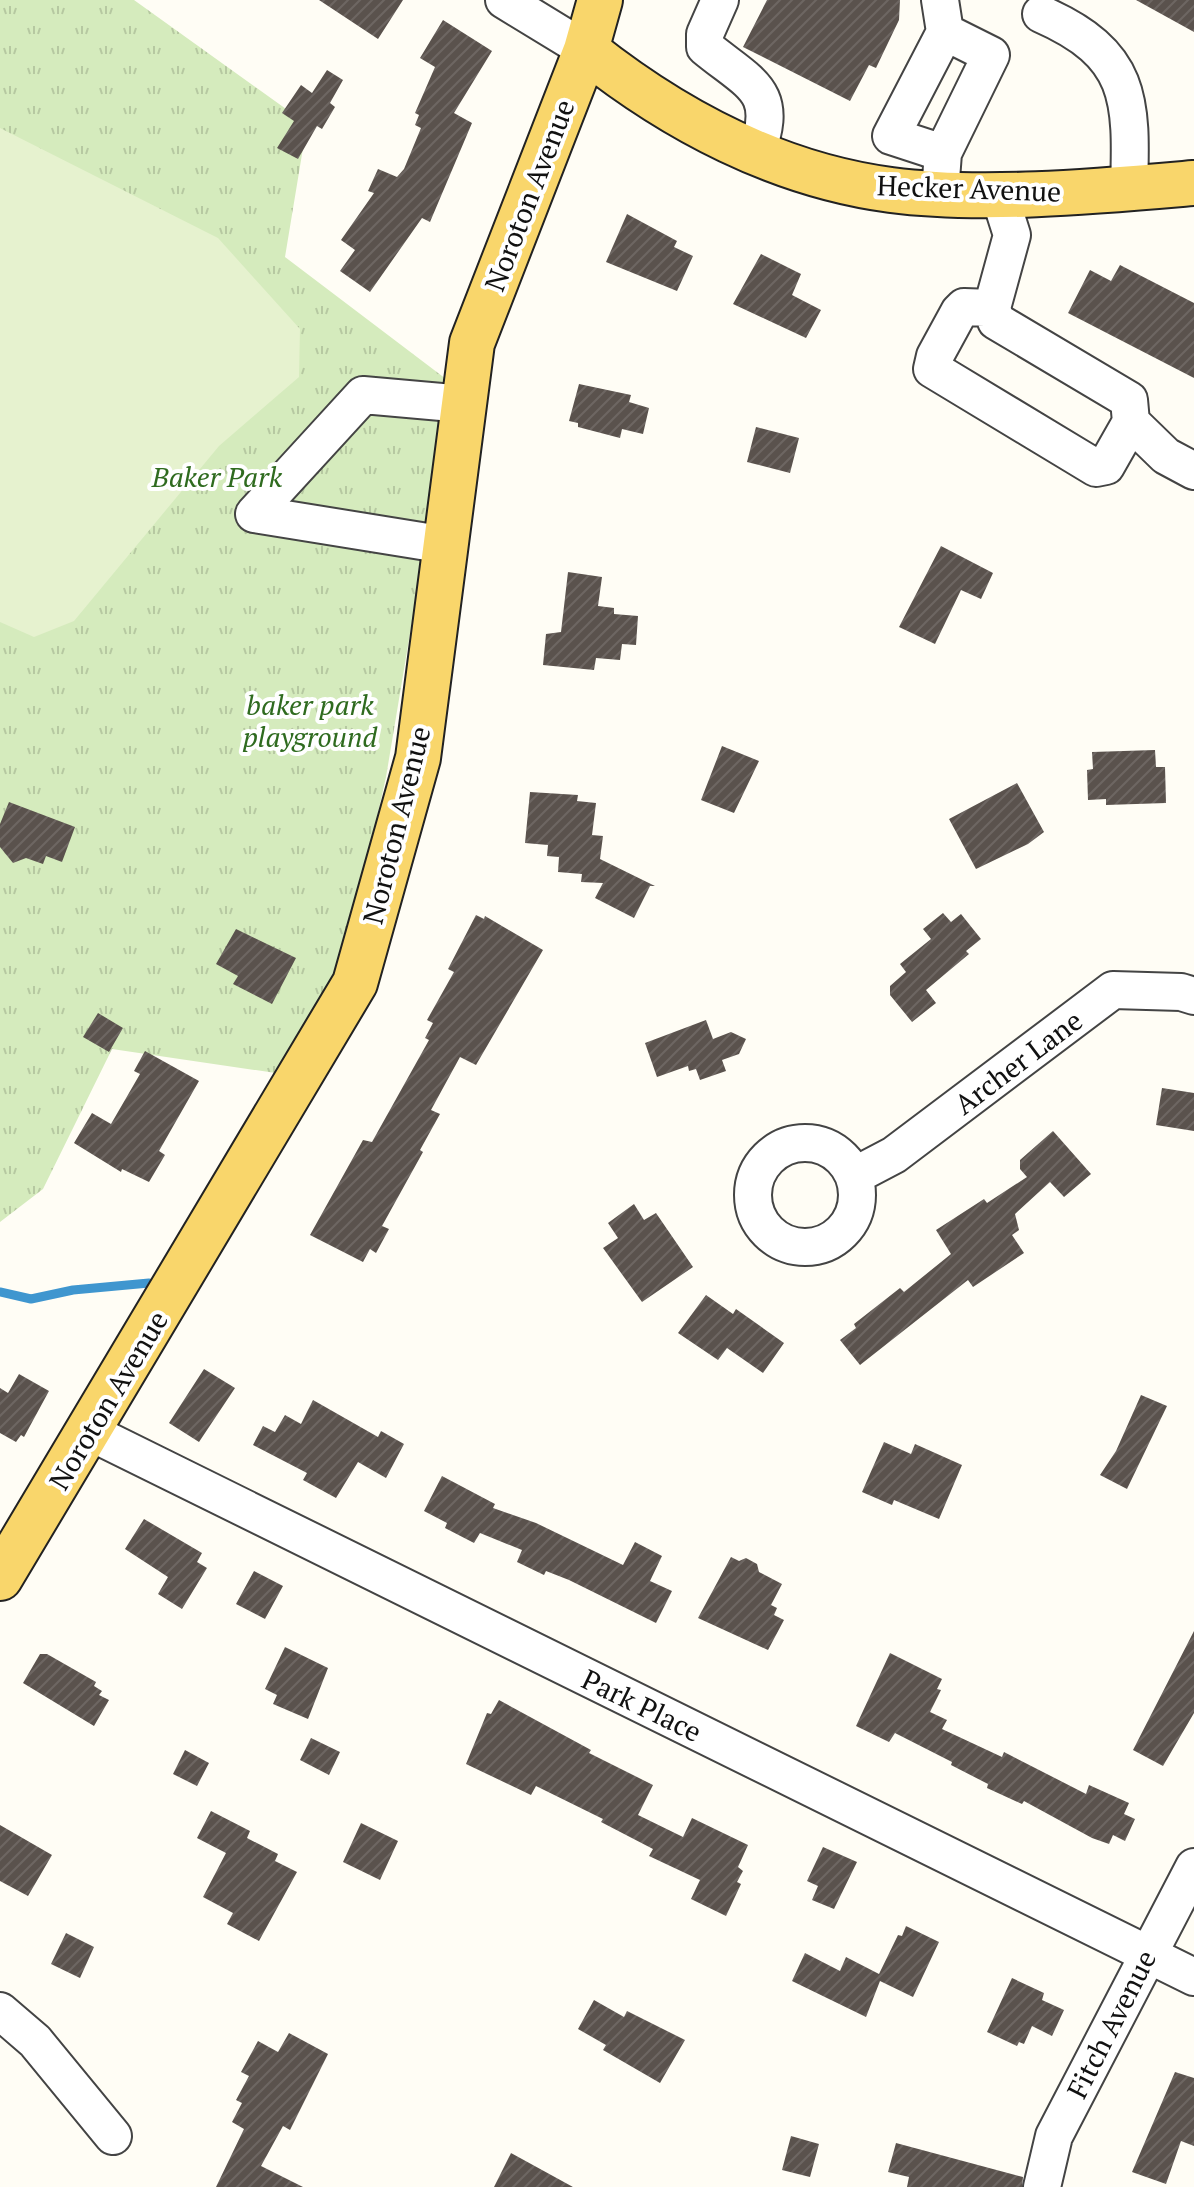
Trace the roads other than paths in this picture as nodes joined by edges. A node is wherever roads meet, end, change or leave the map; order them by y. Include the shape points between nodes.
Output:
1 (504, 0) edge
2 (600, 0) edge
3 (720, 0) edge
4 (1041, 14) dead end
5 (942, 16) edge
6 (586, 50) junction
7 (756, 154) junction
8 (941, 172) junction
9 (1194, 183) edge
10 (1129, 189) junction
11 (999, 194) junction
12 (992, 308) junction
13 (464, 404) junction
14 (1131, 422) junction
15 (1194, 471) edge
16 (446, 545) junction
17 (1194, 996) edge
18 (854, 1176) dead end
19 (90, 1432) junction
20 (0, 1578) edge
21 (1194, 1867) edge
22 (1146, 1954) junction
23 (1194, 1977) edge
24 (0, 2011) edge
25 (113, 2136) dead end
26 (1042, 2187) edge

1 - 6 street
2 - 6 main road, Noroton Avenue
3 - 7 street via 705,47 757,89 767,106 767,125
4 - 10 street via 1073,28 1110,61 1124,88 1132,122
5 - 8 street via 991,55
5 - 8 street via 891,136
6 - 7 main road, Hecker Avenue via 642,94
6 - 13 main road, Noroton Avenue via 472,343
7 - 8 main road, Hecker Avenue via 834,179 893,190
8 - 11 main road, Hecker Avenue
9 - 10 main road, Hecker Avenue
10 - 11 main road, Hecker Avenue
11 - 12 street via 1012,235
12 - 14 street via 996,321 1125,396
12 - 14 street via 964,307 959,312 935,356 932,369 938,376 1096,468 1111,462
13 - 16 main road, Noroton Avenue
13 - 16 street via 363,395 254,514
14 - 15 street via 1166,456
16 - 19 main road, Noroton Avenue via 418,758 355,983
17 - 18 street, Archer Lane via 1113,990 894,1155
19 - 20 main road, Noroton Avenue
19 - 22 street, Park Place
21 - 22 street, Fitch Avenue
22 - 23 street, Park Place
22 - 26 street, Fitch Avenue via 1054,2136
24 - 25 street via 35,2041

